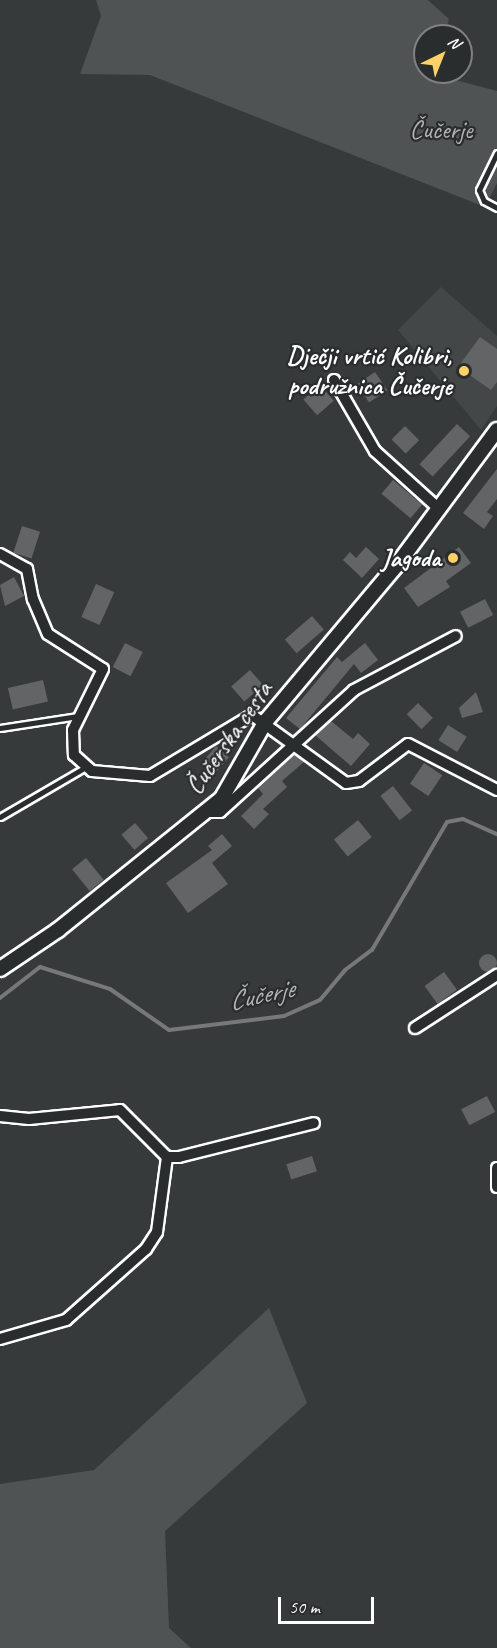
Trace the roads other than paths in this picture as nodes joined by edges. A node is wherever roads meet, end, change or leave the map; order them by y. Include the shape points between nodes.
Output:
1 (497, 153) edge
2 (497, 208) edge
3 (334, 380) dead end
4 (497, 430) edge
5 (438, 508) junction
6 (0, 554) edge
7 (456, 636) dead end
8 (79, 716) junction
9 (266, 721) junction
10 (0, 728) edge
11 (294, 744) junction
12 (86, 767) junction
13 (497, 790) edge
14 (209, 812) junction
15 (0, 817) edge
16 (0, 969) edge
17 (497, 975) edge
18 (416, 1028) dead end
19 (0, 1116) edge
20 (314, 1122) dead end
21 (167, 1157) junction
22 (497, 1168) edge
23 (497, 1187) edge
24 (0, 1339) edge

1 - 2 lane via 479,190 484,201
3 - 5 street via 375,451
4 - 5 street, Čučerska cesta
5 - 9 street, Čučerska cesta via 397,565
6 - 8 street via 27,569 33,599 48,634 103,669
7 - 11 street via 376,676
8 - 10 lane
8 - 12 street via 72,746
9 - 11 street
9 - 12 street via 252,715 237,720 150,776 111,777
9 - 14 street, Čučerska cesta
11 - 13 street via 346,783 374,772 408,744
11 - 14 street via 220,813
12 - 15 lane
14 - 16 street, Čučerska cesta
17 - 18 street
19 - 21 street via 28,1119 120,1110
20 - 21 street
21 - 24 street via 157,1232 146,1249 66,1320
22 - 23 street

